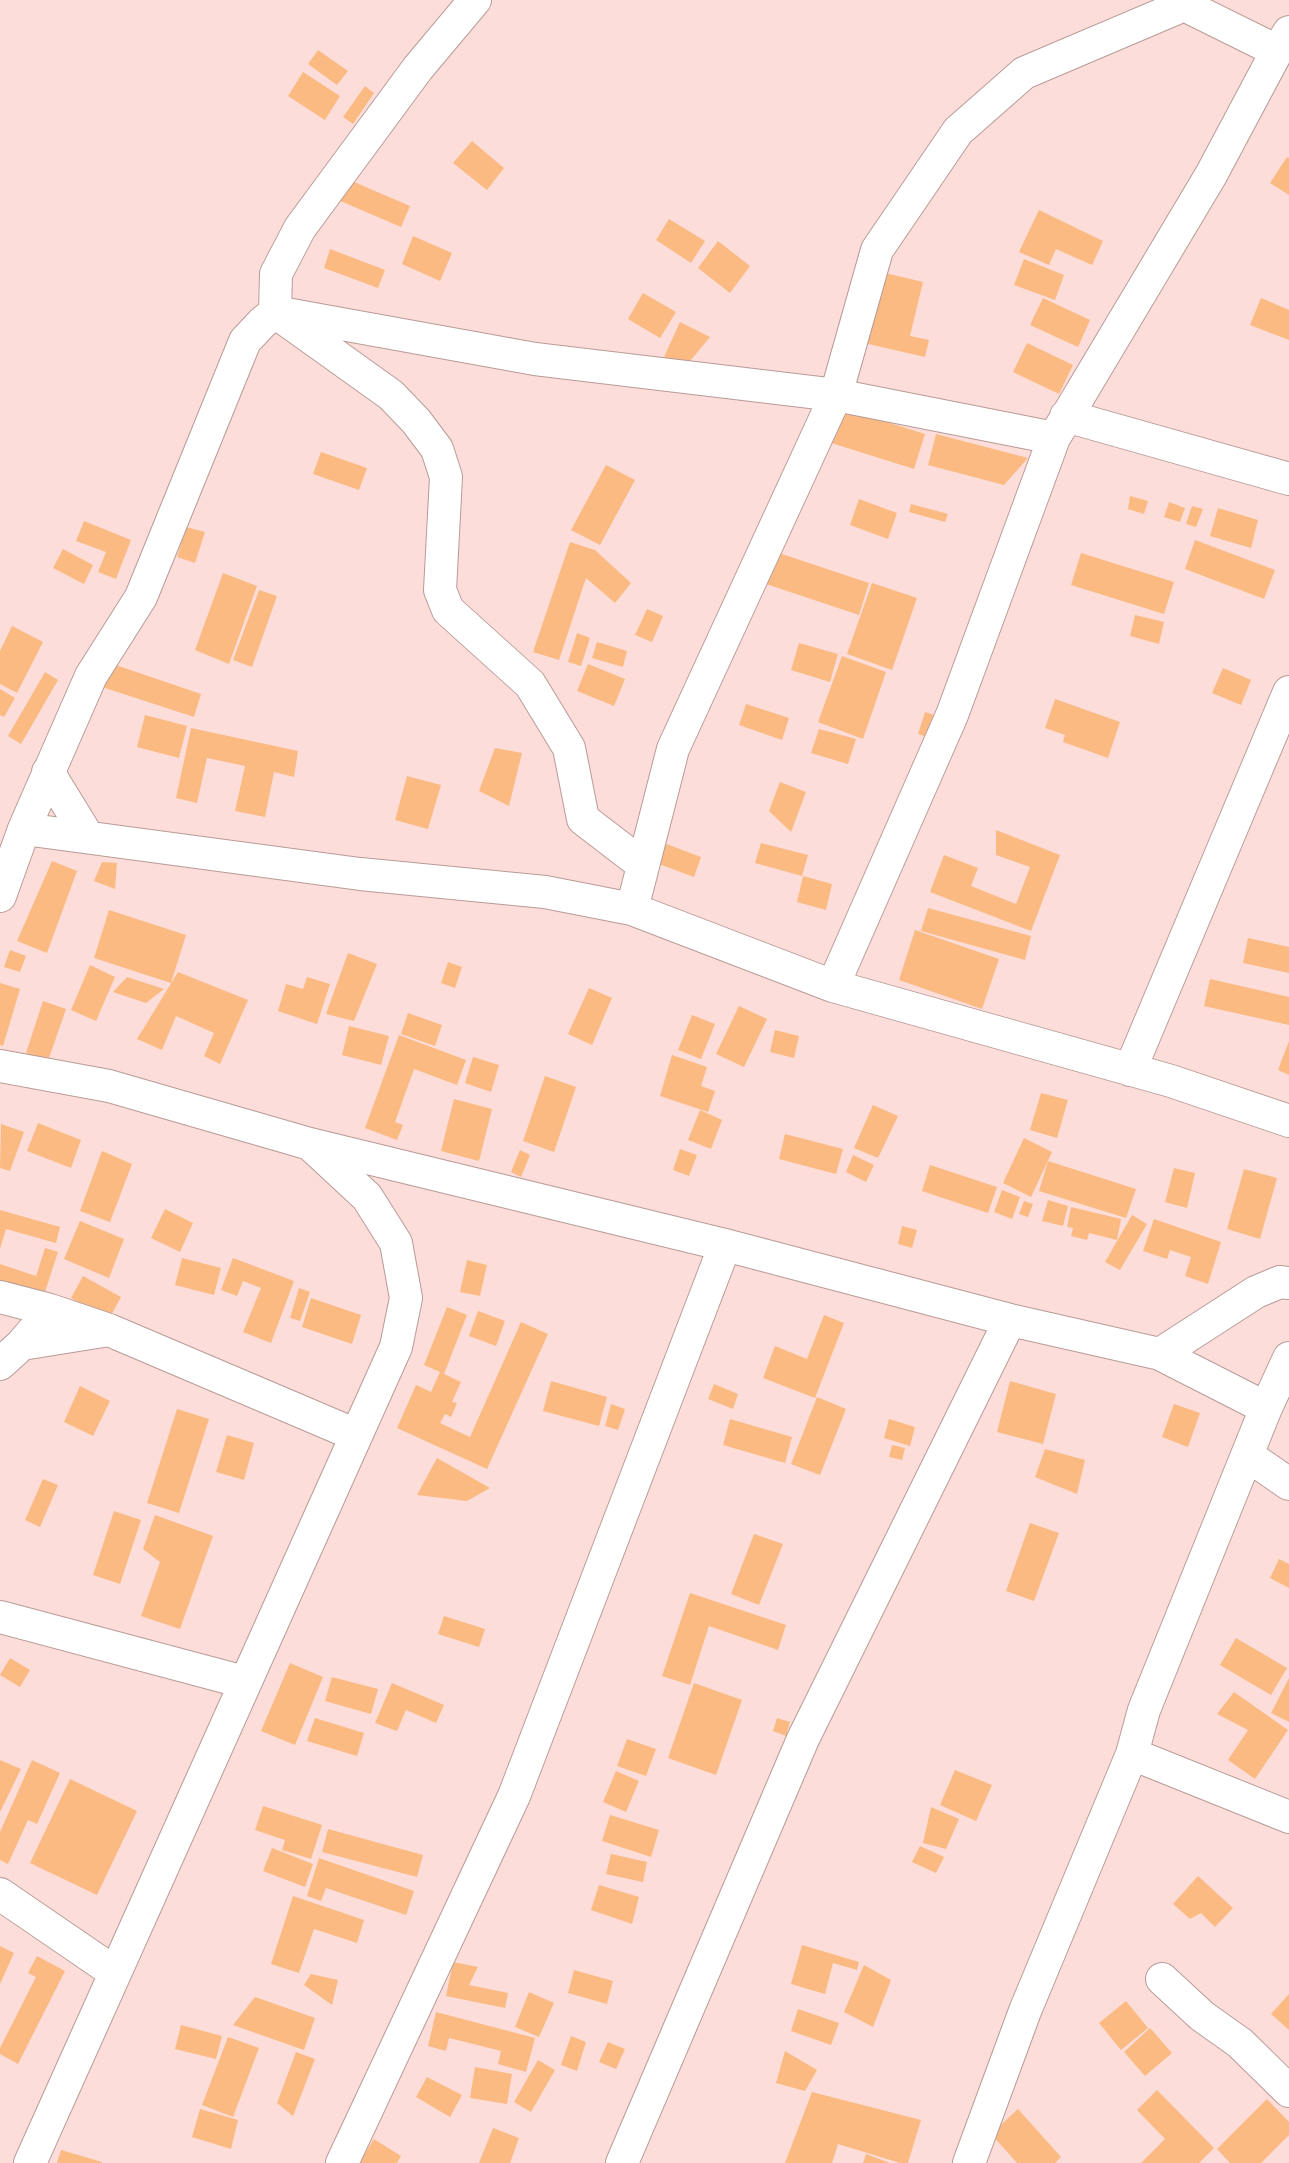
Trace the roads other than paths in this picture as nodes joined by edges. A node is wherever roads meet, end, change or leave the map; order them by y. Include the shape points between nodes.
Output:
1 (475, 0) edge
2 (1283, 41) edge
3 (275, 312) junction
4 (836, 395) junction
5 (1060, 427) junction
6 (1289, 479) edge
7 (1289, 692) edge
8 (48, 772) junction
9 (15, 831) edge
10 (88, 837) junction
11 (643, 865) junction
12 (0, 896) edge
13 (632, 909) junction
14 (834, 986) junction
15 (0, 1066) edge
16 (1130, 1070) junction
17 (1289, 1121) edge
18 (310, 1144) junction
19 (725, 1245) junction
20 (1289, 1283) edge
21 (0, 1297) edge
22 (50, 1310) junction
23 (1010, 1320) junction
24 (109, 1329) junction
25 (11, 1354) edge
26 (1160, 1354) junction
27 (1289, 1358) edge
28 (1266, 1408) junction
29 (356, 1435) junction
30 (1247, 1455) junction
31 (1289, 1484) edge
32 (0, 1617) edge
33 (244, 1682) junction
34 (1132, 1754) junction
35 (1289, 1817) edge
36 (0, 1894) edge
37 (114, 1972) junction
38 (1162, 1979) dead end
39 (1289, 2091) edge
40 (30, 2163) edge
41 (342, 2163) edge
42 (622, 2163) edge
43 (969, 2163) edge

1 - 3 street via 418,68 300,228 276,274
2 - 4 street via 1184,5 1024,73 958,131 877,250
2 - 5 street via 1210,175
3 - 4 street via 536,359
3 - 8 street via 245,341 141,597 91,676
3 - 11 street via 391,395 436,449 446,477 439,590 448,610 530,684 569,748 583,819
4 - 5 street
4 - 11 street via 673,749
5 - 6 street
5 - 14 street via 952,715
7 - 16 street
8 - 9 street
8 - 10 street
9 - 10 street
9 - 12 street
10 - 13 street via 360,874 545,892
11 - 13 street
13 - 14 street
14 - 16 street
15 - 18 street via 109,1086
16 - 17 street
18 - 19 street
18 - 29 street via 367,1198 396,1242 405,1298 396,1347
19 - 23 street
19 - 41 street via 514,1796
20 - 26 street via 1256,1292
21 - 22 street
22 - 24 street
22 - 25 street
23 - 26 street
23 - 42 street via 803,1739
24 - 25 street
24 - 29 street
26 - 28 street
27 - 28 street
28 - 30 street
29 - 33 street
30 - 31 street
30 - 34 street via 1144,1710
32 - 33 street
33 - 37 street
34 - 35 street
34 - 43 street via 1024,2011
36 - 37 street
37 - 40 street
38 - 39 street via 1240,2043

